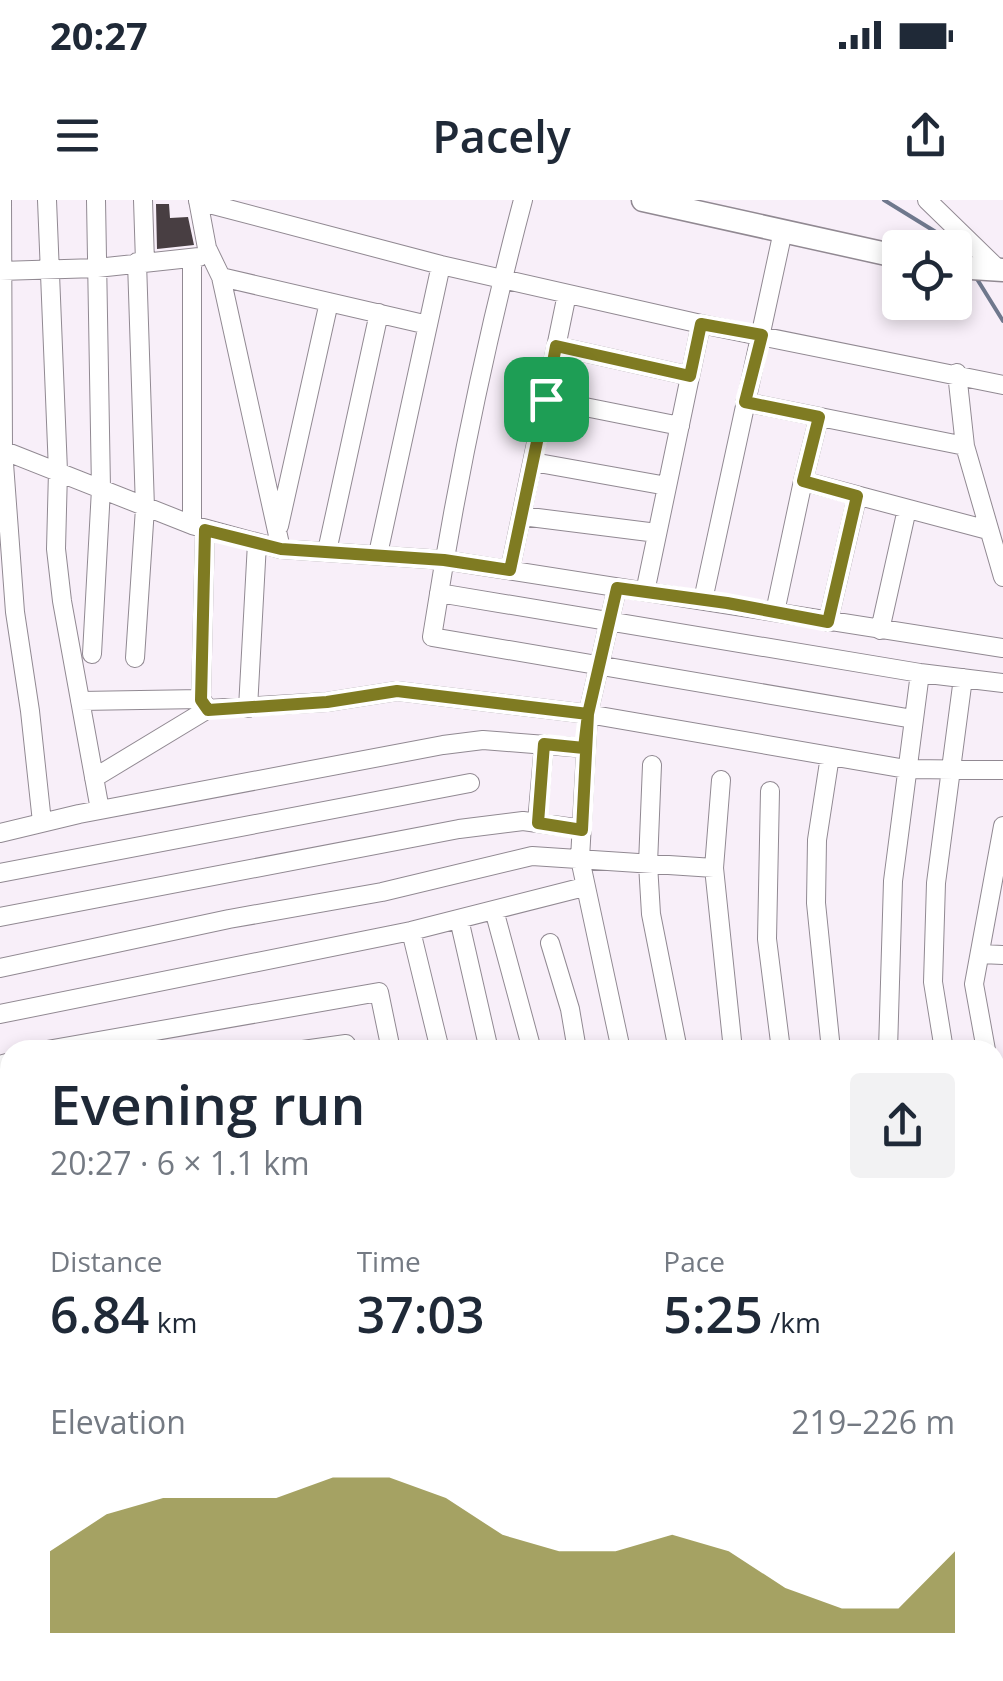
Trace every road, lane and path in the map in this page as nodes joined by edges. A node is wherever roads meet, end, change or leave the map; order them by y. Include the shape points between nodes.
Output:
1 (2, 200) edge
2 (47, 200) edge
3 (96, 200) edge
4 (143, 200) edge
5 (198, 200) edge
6 (523, 200) edge
7 (643, 200) edge
8 (927, 200) edge
9 (723, 209) edge
10 (783, 231) junction
11 (882, 253) edge
12 (201, 256) junction
13 (141, 262) junction
14 (441, 265) junction
15 (48, 268) junction
16 (97, 268) junction
17 (972, 268) edge
18 (1001, 270) edge
19 (0, 271) edge
20 (221, 277) junction
21 (502, 279) junction
22 (567, 294) junction
23 (329, 302) junction
24 (379, 314) junction
25 (701, 324) junction
26 (428, 325) junction
27 (762, 335) junction
28 (556, 346) junction
29 (956, 373) junction
30 (690, 376) junction
31 (1003, 385) edge
32 (546, 399) junction
33 (745, 402) junction
34 (819, 417) junction
35 (680, 426) junction
36 (966, 446) junction
37 (2, 450) edge
38 (532, 462) junction
39 (58, 470) junction
40 (803, 481) junction
41 (667, 486) junction
42 (101, 489) junction
43 (857, 496) junction
44 (146, 508) junction
45 (907, 510) junction
46 (522, 516) junction
47 (199, 528) junction
48 (988, 530) junction
49 (658, 533) junction
50 (279, 541) junction
51 (257, 543) junction
52 (328, 551) junction
53 (378, 554) junction
54 (444, 560) junction
55 (510, 570) junction
56 (1003, 576) edge
57 (617, 588) junction
58 (645, 592) junction
59 (439, 593) junction
60 (704, 600) junction
61 (775, 612) junction
62 (610, 620) junction
63 (828, 622) junction
64 (880, 630) junction
65 (1003, 648) edge
66 (92, 654) dead end
67 (135, 658) dead end
68 (600, 665) junction
69 (920, 674) junction
70 (963, 678) junction
71 (1003, 683) edge
72 (80, 701) junction
73 (204, 704) junction
74 (248, 708) junction
75 (588, 714) junction
76 (913, 719) junction
77 (544, 744) junction
78 (584, 748) junction
79 (830, 756) junction
80 (652, 765) dead end
81 (906, 769) junction
82 (950, 769) junction
83 (1003, 770) edge
84 (94, 778) junction
85 (720, 780) dead end
86 (470, 783) dead end
87 (770, 791) dead end
88 (100, 810) junction
89 (42, 822) junction
90 (538, 823) junction
91 (1003, 826) edge
92 (1, 828) edge
93 (582, 830) junction
94 (580, 859) junction
95 (648, 864) junction
96 (714, 868) junction
97 (0, 874) edge
98 (584, 887) junction
99 (494, 910) junction
100 (0, 917) edge
101 (459, 918) junction
102 (411, 931) junction
103 (550, 943) dead end
104 (980, 954) junction
105 (1003, 955) edge
106 (0, 968) edge
107 (0, 1014) edge
108 (105, 1040) edge
109 (389, 1040) edge
110 (438, 1040) edge
111 (487, 1040) edge
112 (529, 1040) edge
113 (575, 1040) edge
114 (619, 1040) edge
115 (676, 1040) edge
116 (733, 1040) edge
117 (779, 1040) edge
118 (830, 1040) edge
119 (888, 1040) edge
120 (942, 1040) edge
121 (984, 1040) edge

1 - 19 street
2 - 15 street
3 - 16 street
4 - 13 street
5 - 12 street
5 - 14 street
6 - 21 street
7 - 9 street
8 - 18 street
9 - 10 street
10 - 11 street
10 - 27 street
12 - 13 street
12 - 20 street
12 - 47 street
13 - 16 street
13 - 44 street
14 - 21 street
14 - 26 street
15 - 16 street
15 - 19 street
15 - 39 street
16 - 42 street
17 - 18 street
19 - 37 street
20 - 23 street
20 - 50 street
21 - 22 street
21 - 54 street
22 - 25 street
22 - 28 street
23 - 24 street
23 - 50 street
24 - 26 street
24 - 52 street
25 - 27 street
25 - 30 street
26 - 53 street
27 - 29 street
27 - 33 street
28 - 30 street
28 - 32 street
29 - 31 street
29 - 36 street
30 - 35 street
32 - 35 street
32 - 38 street
33 - 34 street
33 - 60 street
34 - 36 street
34 - 40 street
35 - 41 street
36 - 48 street
37 - 39 street
37 - 89 street
38 - 41 street
38 - 46 street
39 - 42 street
39 - 72 street via 56,550
40 - 43 street
40 - 61 street
41 - 49 street
42 - 44 street
42 - 66 street
43 - 45 street
43 - 63 street
44 - 47 street
44 - 67 street
45 - 48 street
45 - 64 street
46 - 49 street
46 - 55 street
47 - 51 street
47 - 73 street
48 - 56 street
49 - 58 street
50 - 51 street
50 - 52 street
51 - 74 street
52 - 53 street
53 - 54 street
54 - 55 street
54 - 59 street
55 - 57 street
57 - 58 street
57 - 62 street
58 - 60 street
59 - 62 street
59 - 68 street via 432,637
60 - 61 street
61 - 63 street
62 - 68 street
62 - 69 street
63 - 64 street
64 - 65 street
68 - 75 street
68 - 76 street
69 - 70 street
69 - 76 street
70 - 71 street
70 - 82 street
72 - 73 street
72 - 84 street
73 - 74 street
73 - 84 street
74 - 75 street via 397,691
75 - 78 street
75 - 79 street
76 - 81 street
77 - 78 street
77 - 88 street via 443,745
77 - 90 street
78 - 93 street
79 - 81 street
79 - 118 street via 816,903
80 - 95 street
81 - 82 street
81 - 119 street via 893,882
82 - 83 street
82 - 120 street via 933,982
84 - 88 street
85 - 96 street
86 - 97 street
87 - 117 street via 767,939
88 - 89 street
89 - 92 street
90 - 93 street
90 - 100 street via 460,830
91 - 104 street
93 - 94 street
94 - 95 street
94 - 98 street
94 - 106 street via 532,856
95 - 96 street
95 - 115 street via 653,931
96 - 116 street
98 - 99 street
98 - 114 street
99 - 101 street
99 - 112 street
101 - 102 street
101 - 111 street
102 - 107 street
102 - 110 street
103 - 113 street
104 - 105 street
104 - 121 street via 974,984
108 - 109 street via 379,992

